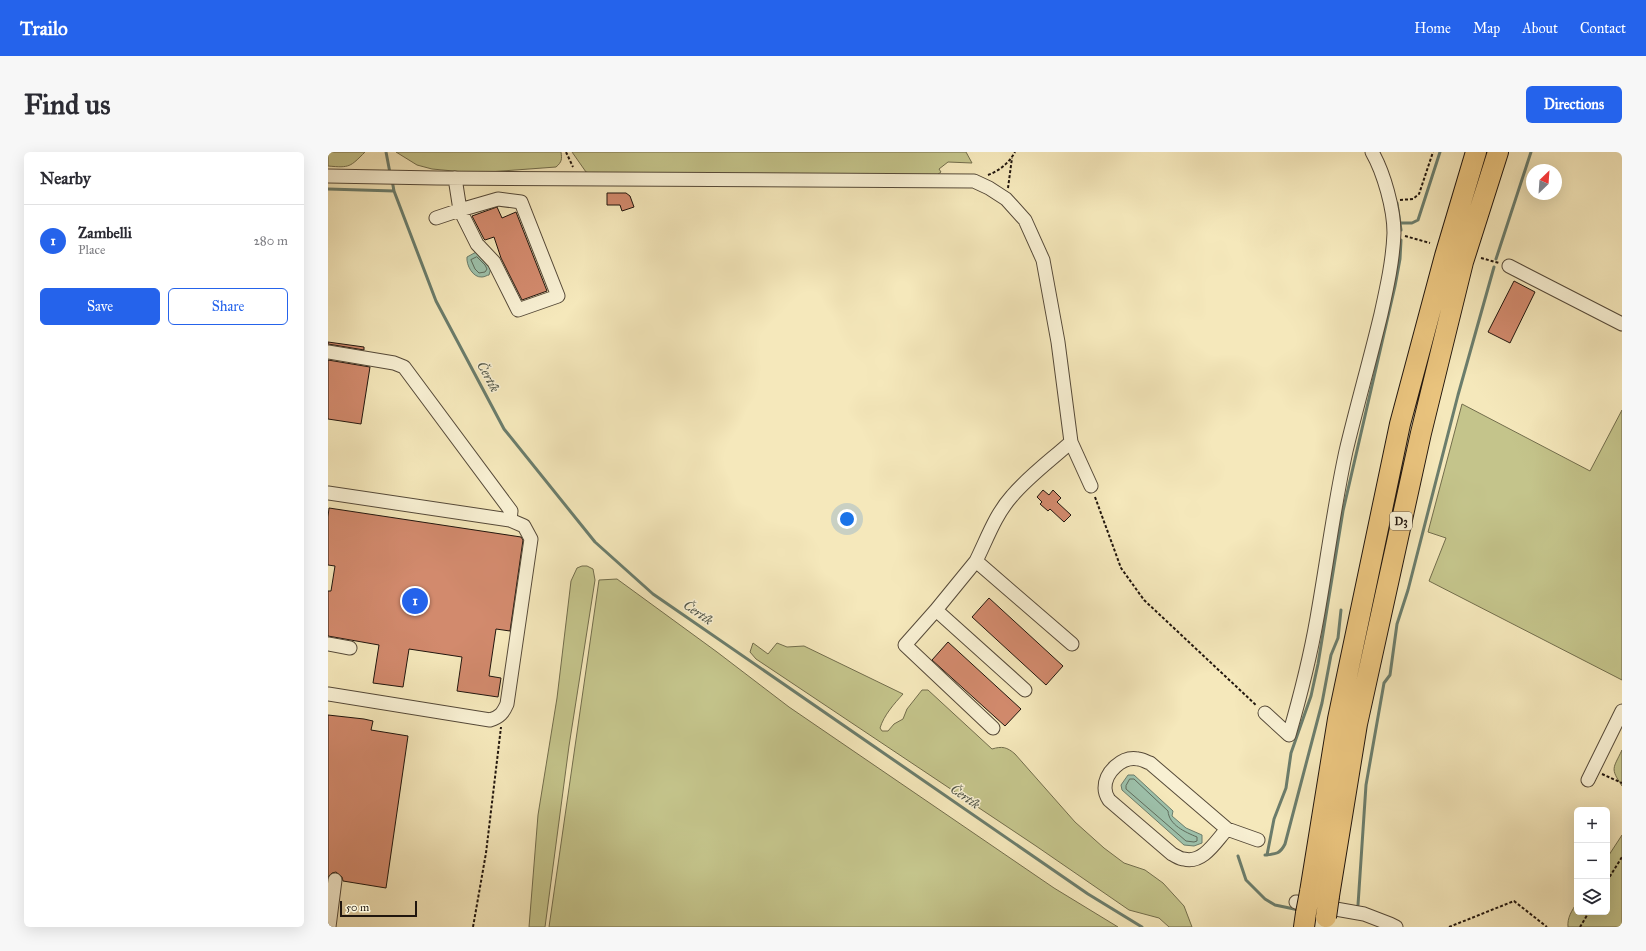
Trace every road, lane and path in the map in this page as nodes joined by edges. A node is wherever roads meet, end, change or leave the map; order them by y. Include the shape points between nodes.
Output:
1 (566, 152) edge
2 (1015, 152) edge
3 (1372, 152) edge
4 (1433, 152) edge
5 (1476, 152) edge
6 (1498, 152) edge
7 (1012, 157) junction
8 (328, 176) edge
9 (455, 178) junction
10 (575, 178) junction
11 (974, 181) junction
12 (1006, 199) junction
13 (1389, 202) junction
14 (460, 210) junction
15 (436, 218) dead end
16 (1394, 233) junction
17 (1430, 243) dead end
18 (1481, 258) dead end
19 (1509, 266) joint
20 (1622, 324) edge
21 (328, 352) edge
22 (1071, 442) junction
23 (1091, 486) joint
24 (328, 493) edge
25 (510, 520) junction
26 (976, 561) junction
27 (936, 610) junction
28 (328, 644) edge
29 (1072, 644) dead end
30 (350, 648) dead end
31 (1025, 690) dead end
32 (328, 694) edge
33 (1622, 711) edge
34 (1265, 713) joint
35 (498, 717) junction
36 (993, 728) dead end
37 (1591, 775) joint
38 (1622, 783) edge
39 (1227, 829) junction
40 (1258, 840) dead end
41 (1622, 857) edge
42 (1608, 879) edge
43 (335, 880) dead end
44 (1309, 906) edge
45 (1587, 915) edge
46 (1325, 922) edge
47 (329, 927) edge
48 (473, 927) edge
49 (1396, 927) edge
50 (1450, 927) edge
51 (1547, 927) edge
52 (1580, 927) edge

1 - 10 path
2 - 7 path
3 - 13 street
4 - 13 path via 1419,194 1413,199
5 - 44 highway, D3 via 1400,424 1338,719
6 - 44 highway, D3 via 1463,262 1419,440 1357,724
7 - 11 path via 998,171
7 - 12 path
8 - 9 street
9 - 10 street
9 - 14 street
10 - 11 street
11 - 12 street
12 - 22 street via 1025,220 1043,260 1058,342
13 - 16 street
14 - 14 street via 477,244 494,262 518,310 558,296 521,202 498,199
14 - 15 street
16 - 17 path
16 - 34 street via 1388,280 1334,511 1301,693 1288,735
18 - 19 path
19 - 20 street
21 - 25 street via 404,367 511,511
22 - 23 street
22 - 26 street via 1011,497 1001,511
23 - 34 path via 1121,568 1144,600
24 - 25 street
25 - 35 street via 524,526 531,539 507,704
26 - 27 street
26 - 29 street
27 - 31 street
27 - 36 street via 905,645
28 - 30 street
32 - 35 street via 490,720
33 - 37 street
35 - 48 path via 502,729 486,854
37 - 38 path
39 - 39 street via 1150,763 1139,759 1126,759 1114,767 1106,780 1104,790 1109,800 1172,854 1185,860 1198,858 1208,851
39 - 40 street
41 - 42 path
43 - 47 street
44 - 46 highway, D3, bridge
44 - 49 street via 1364,914
45 - 52 path
50 - 51 path via 1514,901

